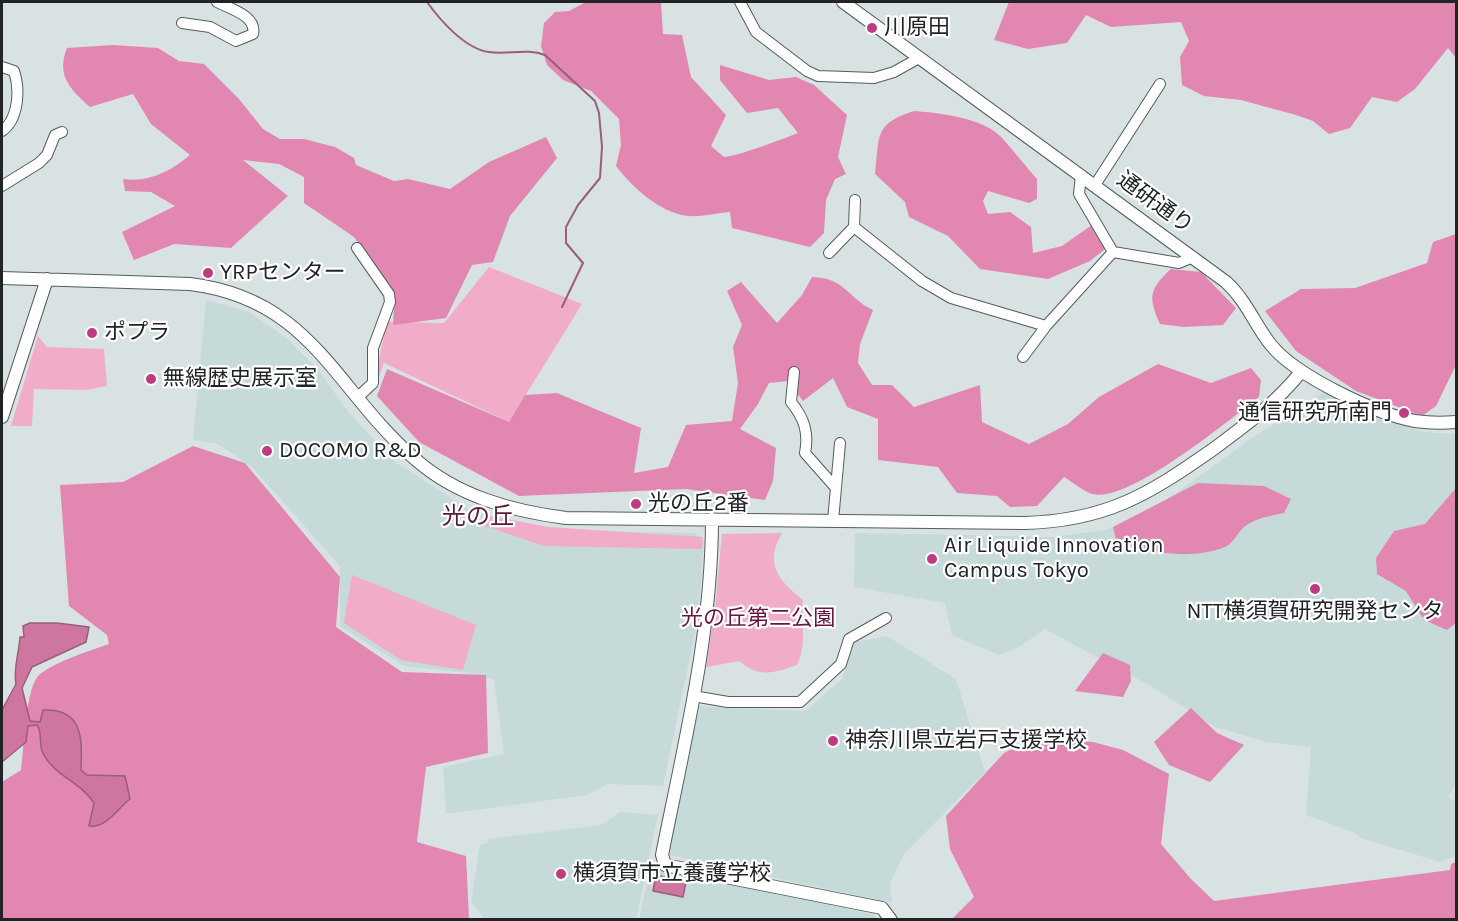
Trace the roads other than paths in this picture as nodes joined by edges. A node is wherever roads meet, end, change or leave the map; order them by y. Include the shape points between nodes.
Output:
1 (217, 2) edge
2 (740, 2) edge
3 (843, 2) edge
4 (182, 22) dead end
5 (918, 58) junction
6 (2, 67) edge
7 (1160, 84) dead end
8 (2, 130) edge
9 (62, 132) dead end
10 (1081, 175) junction
11 (1095, 185) junction
12 (2, 186) edge
13 (855, 200) dead end
14 (854, 227) junction
15 (357, 248) dead end
16 (1113, 252) junction
17 (830, 254) dead end
18 (1193, 257) junction
19 (2, 278) edge
20 (47, 279) junction
21 (1046, 326) junction
22 (1023, 357) dead end
23 (794, 372) dead end
24 (1301, 372) junction
25 (358, 397) junction
26 (2, 417) edge
27 (1456, 422) edge
28 (840, 443) dead end
29 (835, 487) junction
30 (712, 519) junction
31 (832, 520) junction
32 (886, 618) dead end
33 (693, 696) junction
34 (891, 920) edge

1 - 4 street via 252,20 254,34 236,41 210,27
2 - 5 street via 756,32 818,76 874,78
3 - 5 street, 通研通り
5 - 10 street, 通研通り
6 - 8 street via 14,71 18,83 13,118
7 - 11 street
9 - 12 street via 55,135 39,163
10 - 11 street, 通研通り
10 - 16 street via 1079,194
11 - 18 street, 通研通り
13 - 14 street
14 - 17 street
14 - 21 street via 951,298
15 - 25 street via 385,286 390,302 373,348 373,383
16 - 18 street via 1179,263
16 - 21 street
18 - 24 street, 通研通り via 1235,291 1272,346
19 - 20 street
20 - 25 street via 190,284 232,292 266,307 299,330
20 - 26 street
21 - 22 street
23 - 29 street via 791,402 801,415 808,437 805,453
24 - 27 street, 通研通り via 1368,405 1415,421
24 - 31 street via 1261,414 1161,486 1101,512 1044,523
25 - 30 street via 415,459 464,490 502,507 566,518
28 - 29 street
29 - 31 street
30 - 31 street
30 - 33 street via 708,596
32 - 33 street via 849,639 842,664 800,702 728,702
33 - 34 street via 662,855 665,864 882,908

